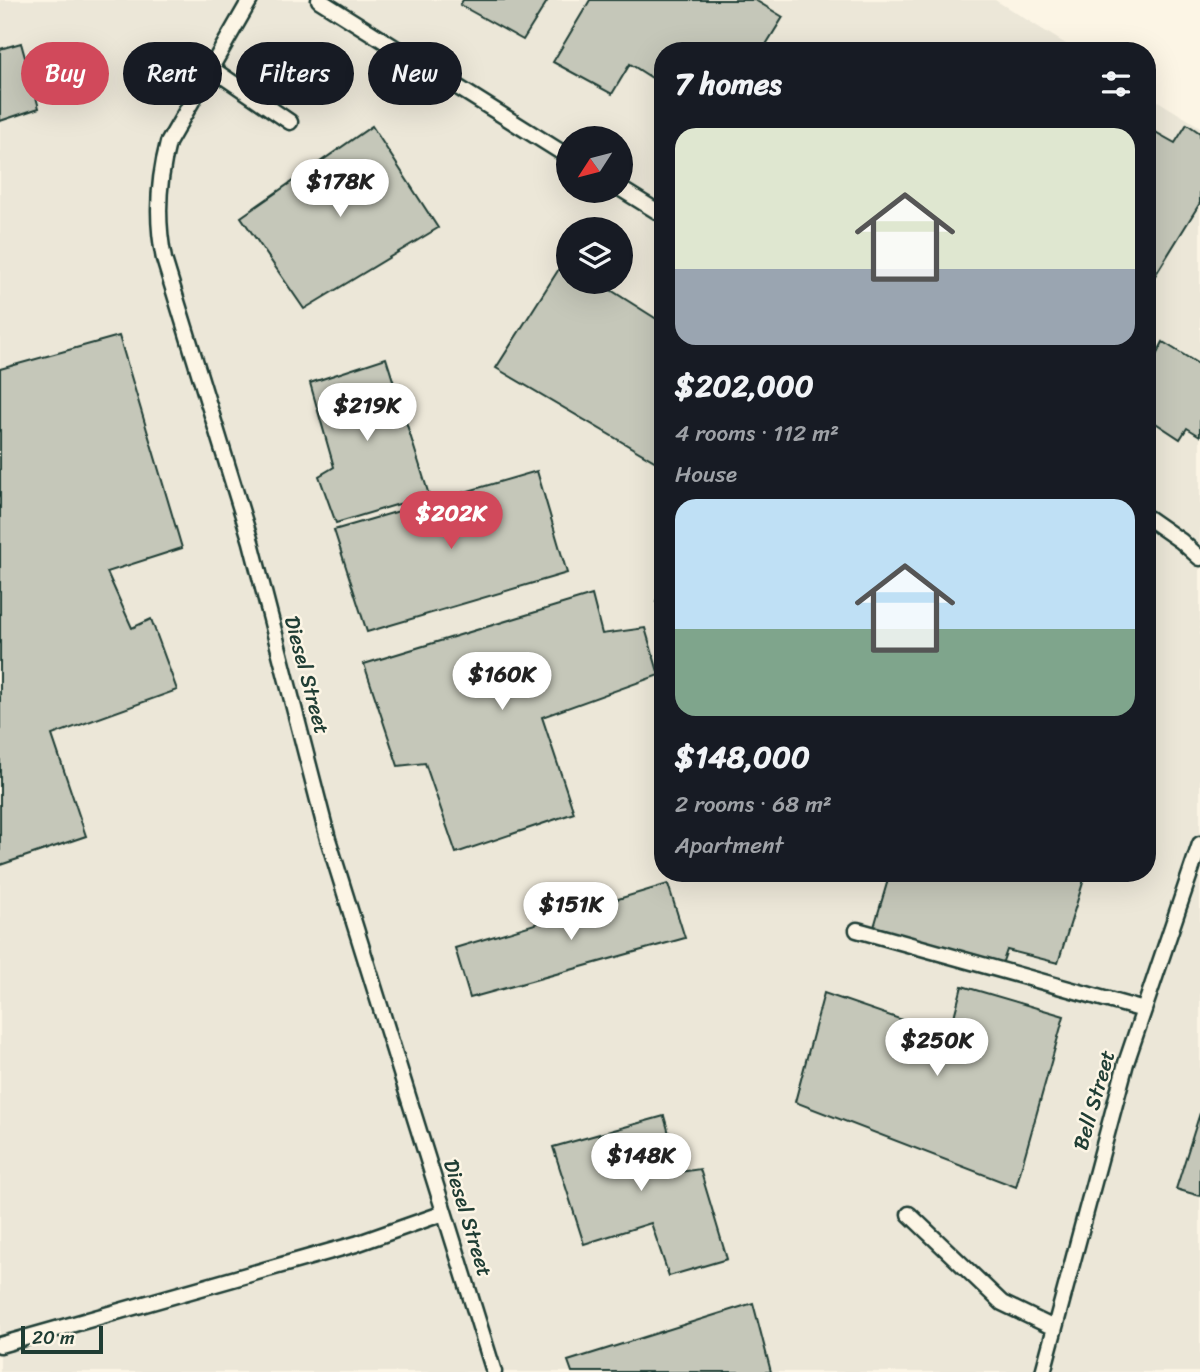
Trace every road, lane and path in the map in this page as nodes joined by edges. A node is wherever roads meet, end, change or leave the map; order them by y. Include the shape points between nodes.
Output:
1 (250, 0) edge
2 (319, 0) edge
3 (222, 49) edge
4 (222, 76) edge
5 (190, 105) edge
6 (290, 122) dead end
7 (556, 149) edge
8 (634, 197) edge
9 (654, 209) edge
10 (1156, 524) edge
11 (1200, 558) edge
12 (1200, 844) edge
13 (857, 930) dead end
14 (1144, 1010) junction
15 (444, 1213) junction
16 (909, 1214) dead end
17 (1055, 1328) junction
18 (0, 1345) edge
19 (494, 1372) edge
20 (1043, 1372) edge

1 - 3 lane, Diesel Street
2 - 7 lane
4 - 6 lane
5 - 15 lane, Diesel Street via 168,143 163,162 158,206 164,259 251,542 328,839
8 - 9 lane
10 - 11 lane
12 - 14 lane, Bell Street
13 - 14 lane
14 - 17 lane, Bell Street
15 - 18 lane via 356,1244
15 - 19 lane, Diesel Street
16 - 17 lane via 1002,1303
17 - 20 lane, Bell Street

